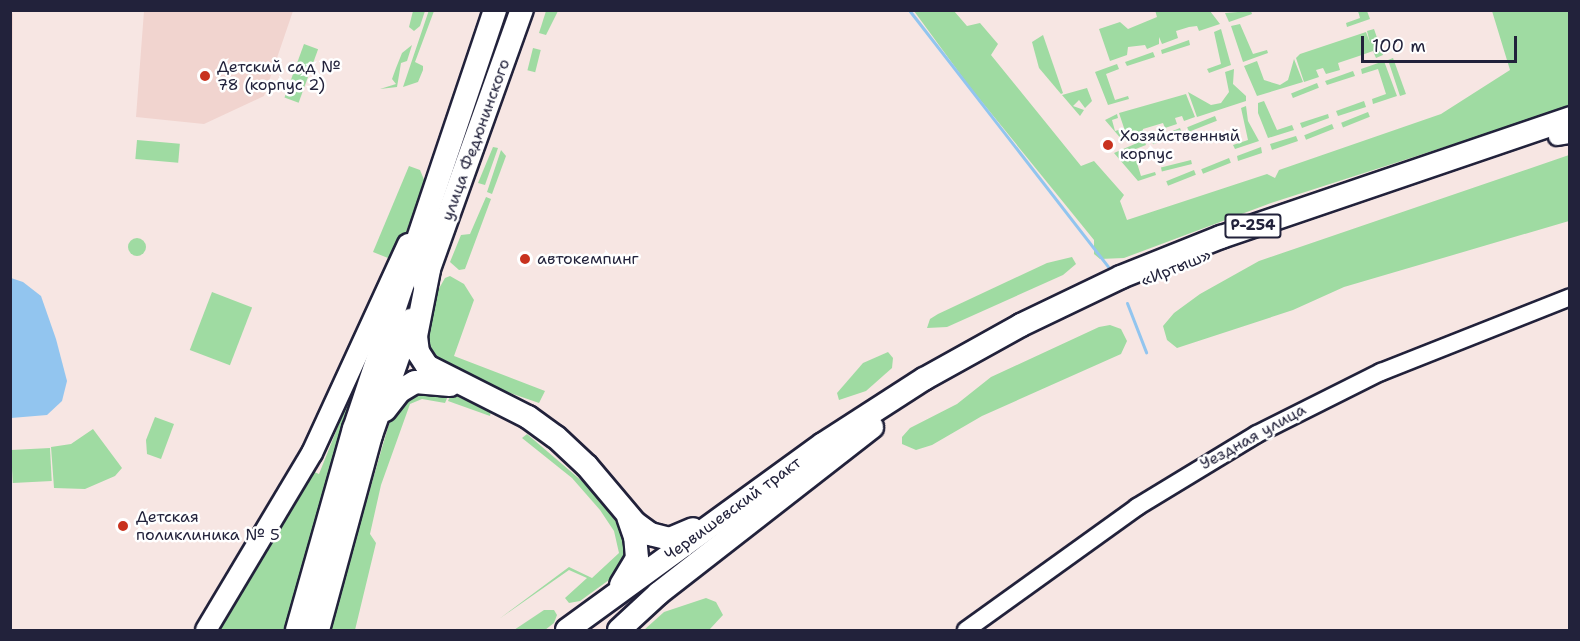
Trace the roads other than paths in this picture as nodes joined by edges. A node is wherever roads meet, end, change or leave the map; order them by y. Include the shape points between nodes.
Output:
1 (495, 10) edge
2 (522, 10) edge
3 (1569, 118) edge
4 (1565, 135) edge
5 (436, 185) junction
6 (429, 270) junction
7 (1569, 297) edge
8 (470, 390) junction
9 (902, 392) junction
10 (872, 427) junction
11 (371, 435) junction
12 (626, 513) junction
13 (597, 609) junction
14 (206, 630) edge
15 (297, 630) edge
16 (318, 630) edge
17 (567, 630) edge
18 (588, 630) edge
19 (619, 630) edge
20 (966, 630) edge

1 - 5 highway, улица Федюнинского
2 - 6 highway, улица Федюнинского
3 - 9 highway, «Иртыш» / Р-254 via 1164,258 1021,325
4 - 10 highway, «Иртыш» / Р-254 via 1223,249 1128,287 997,351
5 - 14 main road via 312,453
5 - 15 highway, улица Федюнинского via 350,440
6 - 8 highway via 416,336 418,352 436,373
6 - 11 highway
7 - 20 street, Уездная улица via 1381,372 1257,434 1137,507
8 - 11 highway via 433,381 407,386 388,404
8 - 12 highway via 522,414 556,436
9 - 12 highway via 808,445 680,537 657,537
9 - 13 highway, Червишевский тракт via 823,444
10 - 18 highway, Червишевский тракт
10 - 19 highway via 659,593
11 - 16 highway
12 - 13 highway via 637,544 635,566 626,581
13 - 17 highway, Червишевский тракт

